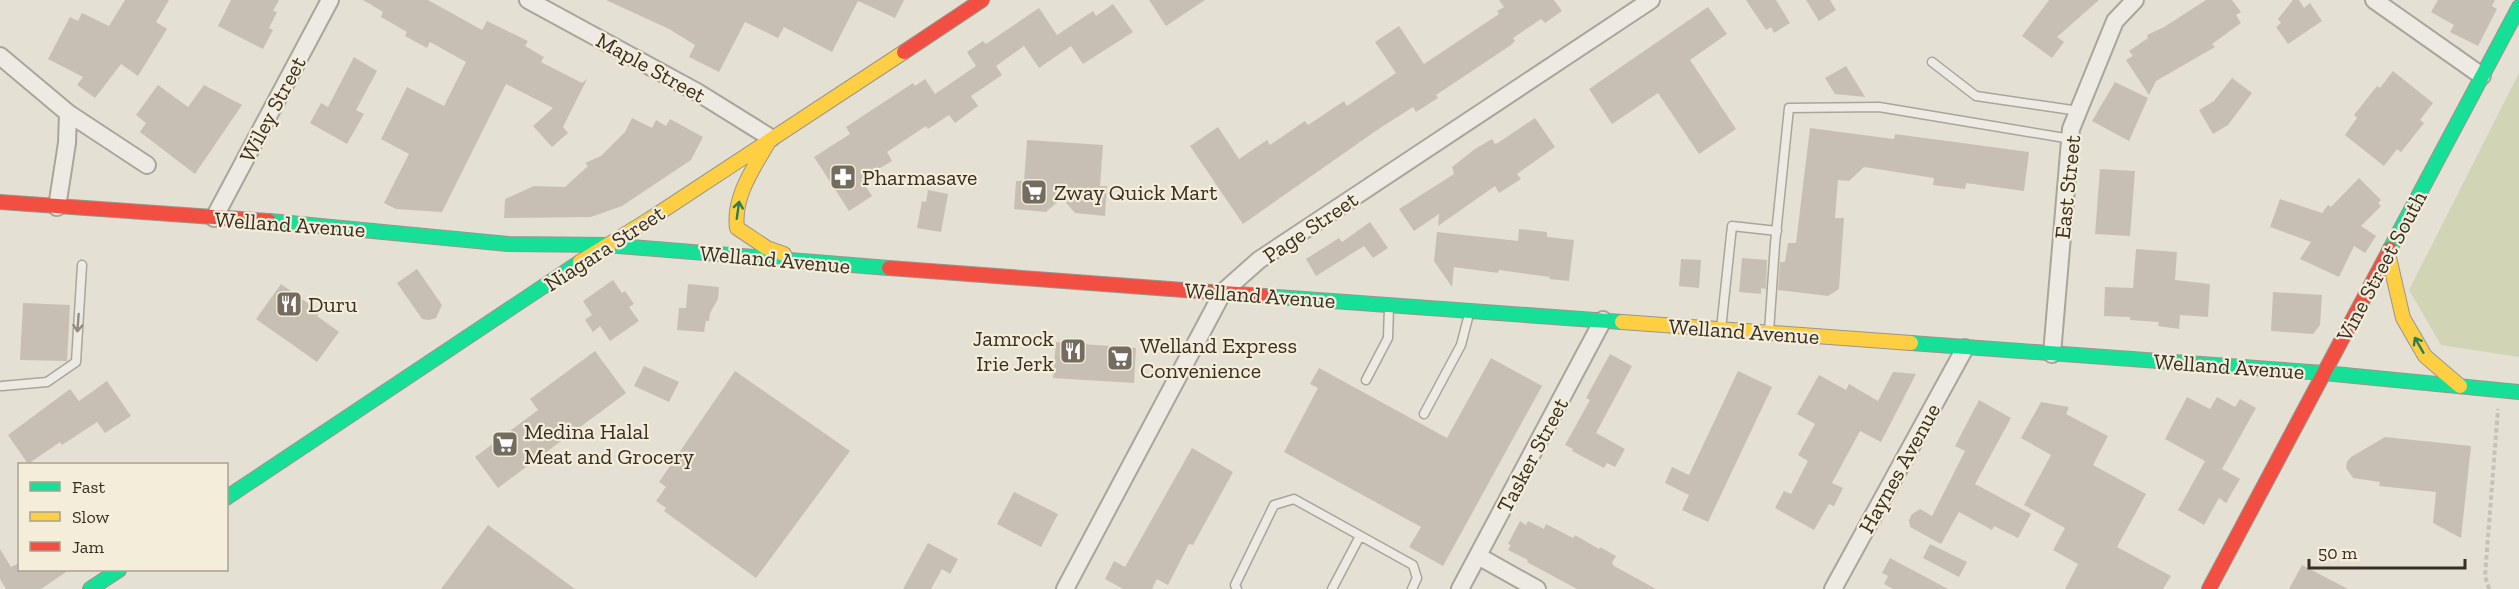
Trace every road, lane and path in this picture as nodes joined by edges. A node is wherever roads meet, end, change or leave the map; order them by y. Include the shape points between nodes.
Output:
1 (330, 0) edge
2 (528, 0) edge
3 (982, 0) edge
4 (1651, 0) edge
5 (2135, 0) edge
6 (2374, 0) edge
7 (2519, 7) edge
8 (0, 56) edge
9 (1932, 62) dead end
10 (2482, 76) junction
11 (2079, 111) junction
12 (68, 113) junction
13 (771, 138) junction
14 (2071, 139) junction
15 (147, 165) dead end
16 (0, 202) edge
17 (57, 207) junction
18 (214, 219) junction
19 (1777, 231) junction
20 (606, 245) junction
21 (2388, 253) junction
22 (811, 263) junction
23 (82, 265) dead end
24 (1223, 292) junction
25 (1389, 304) junction
26 (1470, 310) junction
27 (1603, 320) junction
28 (1721, 329) junction
29 (1769, 333) junction
30 (1965, 348) junction
31 (2052, 354) junction
32 (2324, 373) junction
33 (1366, 380) dead end
34 (2, 386) dead end
35 (2460, 386) junction
36 (2500, 390) junction
37 (2519, 392) edge
38 (1424, 414) dead end
39 (228, 497) edge
40 (1360, 536) junction
41 (1478, 556) junction
42 (118, 571) edge
43 (97, 587) edge
44 (1065, 589) edge
45 (1237, 589) edge
46 (1332, 589) edge
47 (1412, 589) edge
48 (1460, 589) edge
49 (1537, 589) edge
50 (1833, 589) edge
51 (2209, 589) edge
52 (2489, 589) edge

1 - 18 street, Wiley Street
2 - 13 street, Maple Street via 697,92
3 - 13 main road, Niagara Street
4 - 24 street, Page Street via 1259,260
5 - 11 street, East Street via 2115,21
6 - 10 street
7 - 10 main road, Vine Street South
8 - 12 street
9 - 11 lane via 1976,96
10 - 21 main road, Vine Street South
11 - 14 street, East Street
12 - 15 street
12 - 17 street
13 - 20 main road, Niagara Street
22 -> 13 main road via 766,248 737,228 738,203
14 - 19 lane via 1879,106 1789,108
14 - 31 street, East Street
16 - 17 main road, Welland Avenue
17 - 18 main road, Welland Avenue
18 - 20 main road, Welland Avenue via 347,227 508,244
19 - 28 lane via 1732,226
19 - 29 lane
20 - 22 main road, Welland Avenue
20 - 39 main road, Niagara Street
21 - 32 main road, Vine Street South
35 -> 21 main road via 2425,356 2403,318
22 - 24 main road, Welland Avenue
23 -> 34 lane via 76,362 47,382
24 - 25 main road, Welland Avenue
24 - 44 street, Page Street
25 - 26 main road, Welland Avenue
25 - 33 lane via 1388,339
26 - 27 main road, Welland Avenue
26 - 38 lane via 1461,345
27 - 28 main road, Welland Avenue
27 - 41 street, Tasker Street
28 - 29 main road, Welland Avenue
29 - 30 main road, Welland Avenue
30 - 31 main road, Welland Avenue
30 - 50 street, Haynes Avenue
31 - 32 main road, Welland Avenue
32 - 35 main road, Welland Avenue
32 - 51 main road, Vine Street South
35 - 36 main road, Welland Avenue
36 - 37 main road, Welland Avenue
36 - 52 path via 2485,576
40 - 45 lane via 1294,499 1274,506 1234,585
40 - 46 lane
40 - 47 lane via 1413,565 1417,578
41 - 48 street, Tasker Street
41 - 49 street
42 - 43 main road

